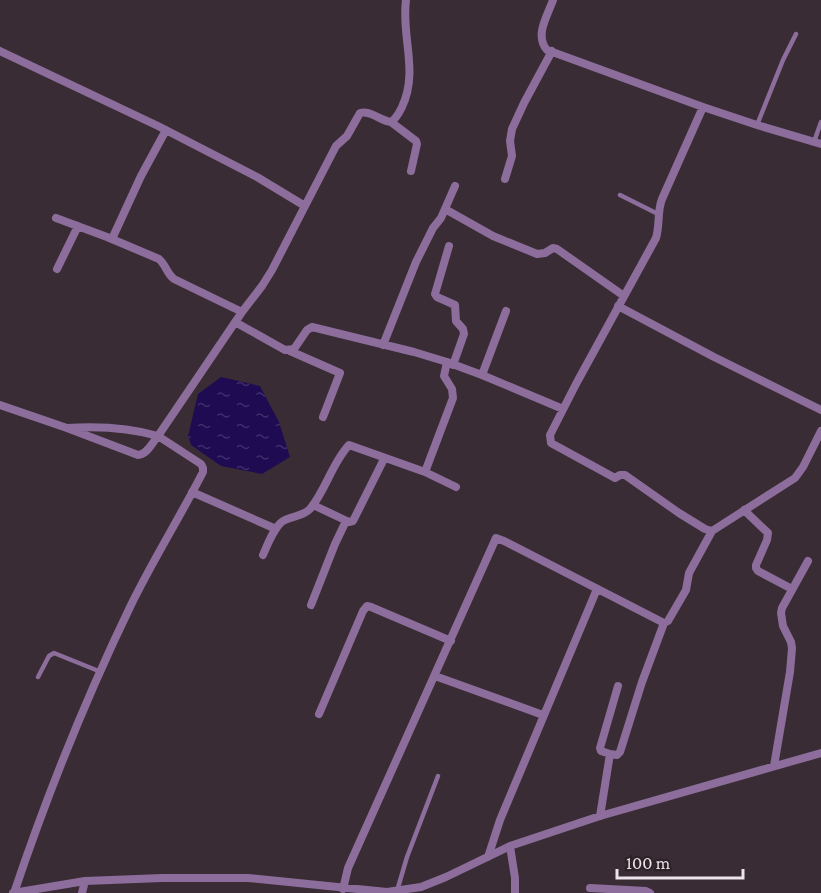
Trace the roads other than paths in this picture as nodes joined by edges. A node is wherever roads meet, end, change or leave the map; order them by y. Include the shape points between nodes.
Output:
1 (406, 0) edge
2 (553, 0) edge
3 (796, 34) dead end
4 (0, 51) edge
5 (552, 51) junction
6 (703, 107) junction
7 (391, 122) junction
8 (821, 122) edge
9 (757, 125) junction
10 (166, 130) junction
11 (817, 143) edge
12 (411, 171) dead end
13 (505, 179) dead end
14 (455, 186) dead end
15 (620, 195) dead end
16 (305, 206) junction
17 (445, 209) junction
18 (658, 214) junction
19 (56, 218) dead end
20 (78, 226) junction
21 (112, 239) junction
22 (449, 246) dead end
23 (57, 269) dead end
24 (624, 297) junction
25 (618, 306) junction
26 (506, 311) dead end
27 (242, 312) junction
28 (235, 322) junction
29 (383, 345) junction
30 (290, 351) junction
31 (450, 363) junction
32 (482, 375) junction
33 (0, 405) edge
34 (563, 409) junction
35 (821, 410) edge
36 (323, 417) dead end
37 (68, 428) junction
38 (821, 431) edge
39 (158, 436) junction
40 (384, 459) junction
41 (425, 472) junction
42 (456, 487) dead end
43 (192, 492) junction
44 (312, 505) junction
45 (744, 510) junction
46 (346, 520) junction
47 (276, 529) junction
48 (712, 531) junction
49 (263, 555) dead end
50 (808, 561) dead end
51 (792, 588) junction
52 (597, 589) junction
53 (311, 605) dead end
54 (664, 623) junction
55 (451, 641) junction
56 (100, 672) junction
57 (435, 676) junction
58 (38, 677) dead end
59 (618, 686) dead end
60 (319, 714) dead end
61 (543, 715) junction
62 (821, 753) edge
63 (610, 754) junction
64 (774, 766) junction
65 (438, 776) dead end
66 (600, 816) junction
67 (510, 846) junction
68 (488, 857) junction
69 (84, 881) junction
70 (590, 888) dead end
71 (343, 889) junction
72 (397, 891) junction
73 (13, 893) edge
74 (82, 893) edge
75 (515, 893) edge
76 (650, 893) edge

1 - 7 street via 410,75 406,98
2 - 5 street via 541,38 542,45
3 - 9 lane
4 - 10 street
5 - 6 street
5 - 13 street via 512,129 512,156
6 - 9 street
6 - 18 street
7 - 12 street via 416,141
7 - 16 street via 360,113 347,136 336,146
8 - 11 lane
9 - 11 street
10 - 16 street
10 - 21 street
14 - 17 street
15 - 18 lane
16 - 27 street via 272,270
17 - 24 street via 493,236 537,254 557,249
17 - 29 street via 416,262
18 - 24 street via 656,238
19 - 20 street
20 - 21 street
20 - 23 street
21 - 27 street via 159,259 174,279
22 - 31 street via 435,294 455,305 456,321 463,329
24 - 25 street
25 - 34 street
25 - 35 street
26 - 32 street
27 - 28 street
28 - 30 street
28 - 39 street
29 - 30 street via 312,327
29 - 31 street
30 - 36 street via 340,373
31 - 32 street
31 - 41 street via 444,376 453,389 453,398
32 - 34 street
33 - 37 street
34 - 48 street via 550,435 553,445 615,478 625,476
37 - 39 street via 118,428
37 - 39 street via 138,455 146,452
38 - 45 street via 795,478
39 - 43 street via 201,464 202,472
40 - 41 street
40 - 44 street via 349,445
40 - 46 street via 355,519
41 - 42 street
43 - 47 street
43 - 56 street
44 - 46 street
44 - 47 street via 303,515 285,520
45 - 48 street
45 - 51 street via 768,533 756,568
46 - 53 street
47 - 49 street
48 - 54 street via 689,573 686,590
50 - 51 street
51 - 64 street via 781,613 792,648
52 - 54 street
52 - 55 street via 496,538
52 - 61 street
54 - 63 street via 620,752
55 - 57 street
55 - 60 street via 367,606
56 - 58 lane via 54,653
56 - 73 street via 34,831
57 - 61 street
57 - 71 street via 348,868
59 - 63 street via 600,748
61 - 68 street
62 - 64 street
63 - 66 street
64 - 66 street
65 - 72 lane
66 - 67 street
67 - 68 street
67 - 75 street
68 - 72 street via 421,887
69 - 71 street via 248,878
69 - 73 street
69 - 74 street
70 - 76 street
71 - 72 street

